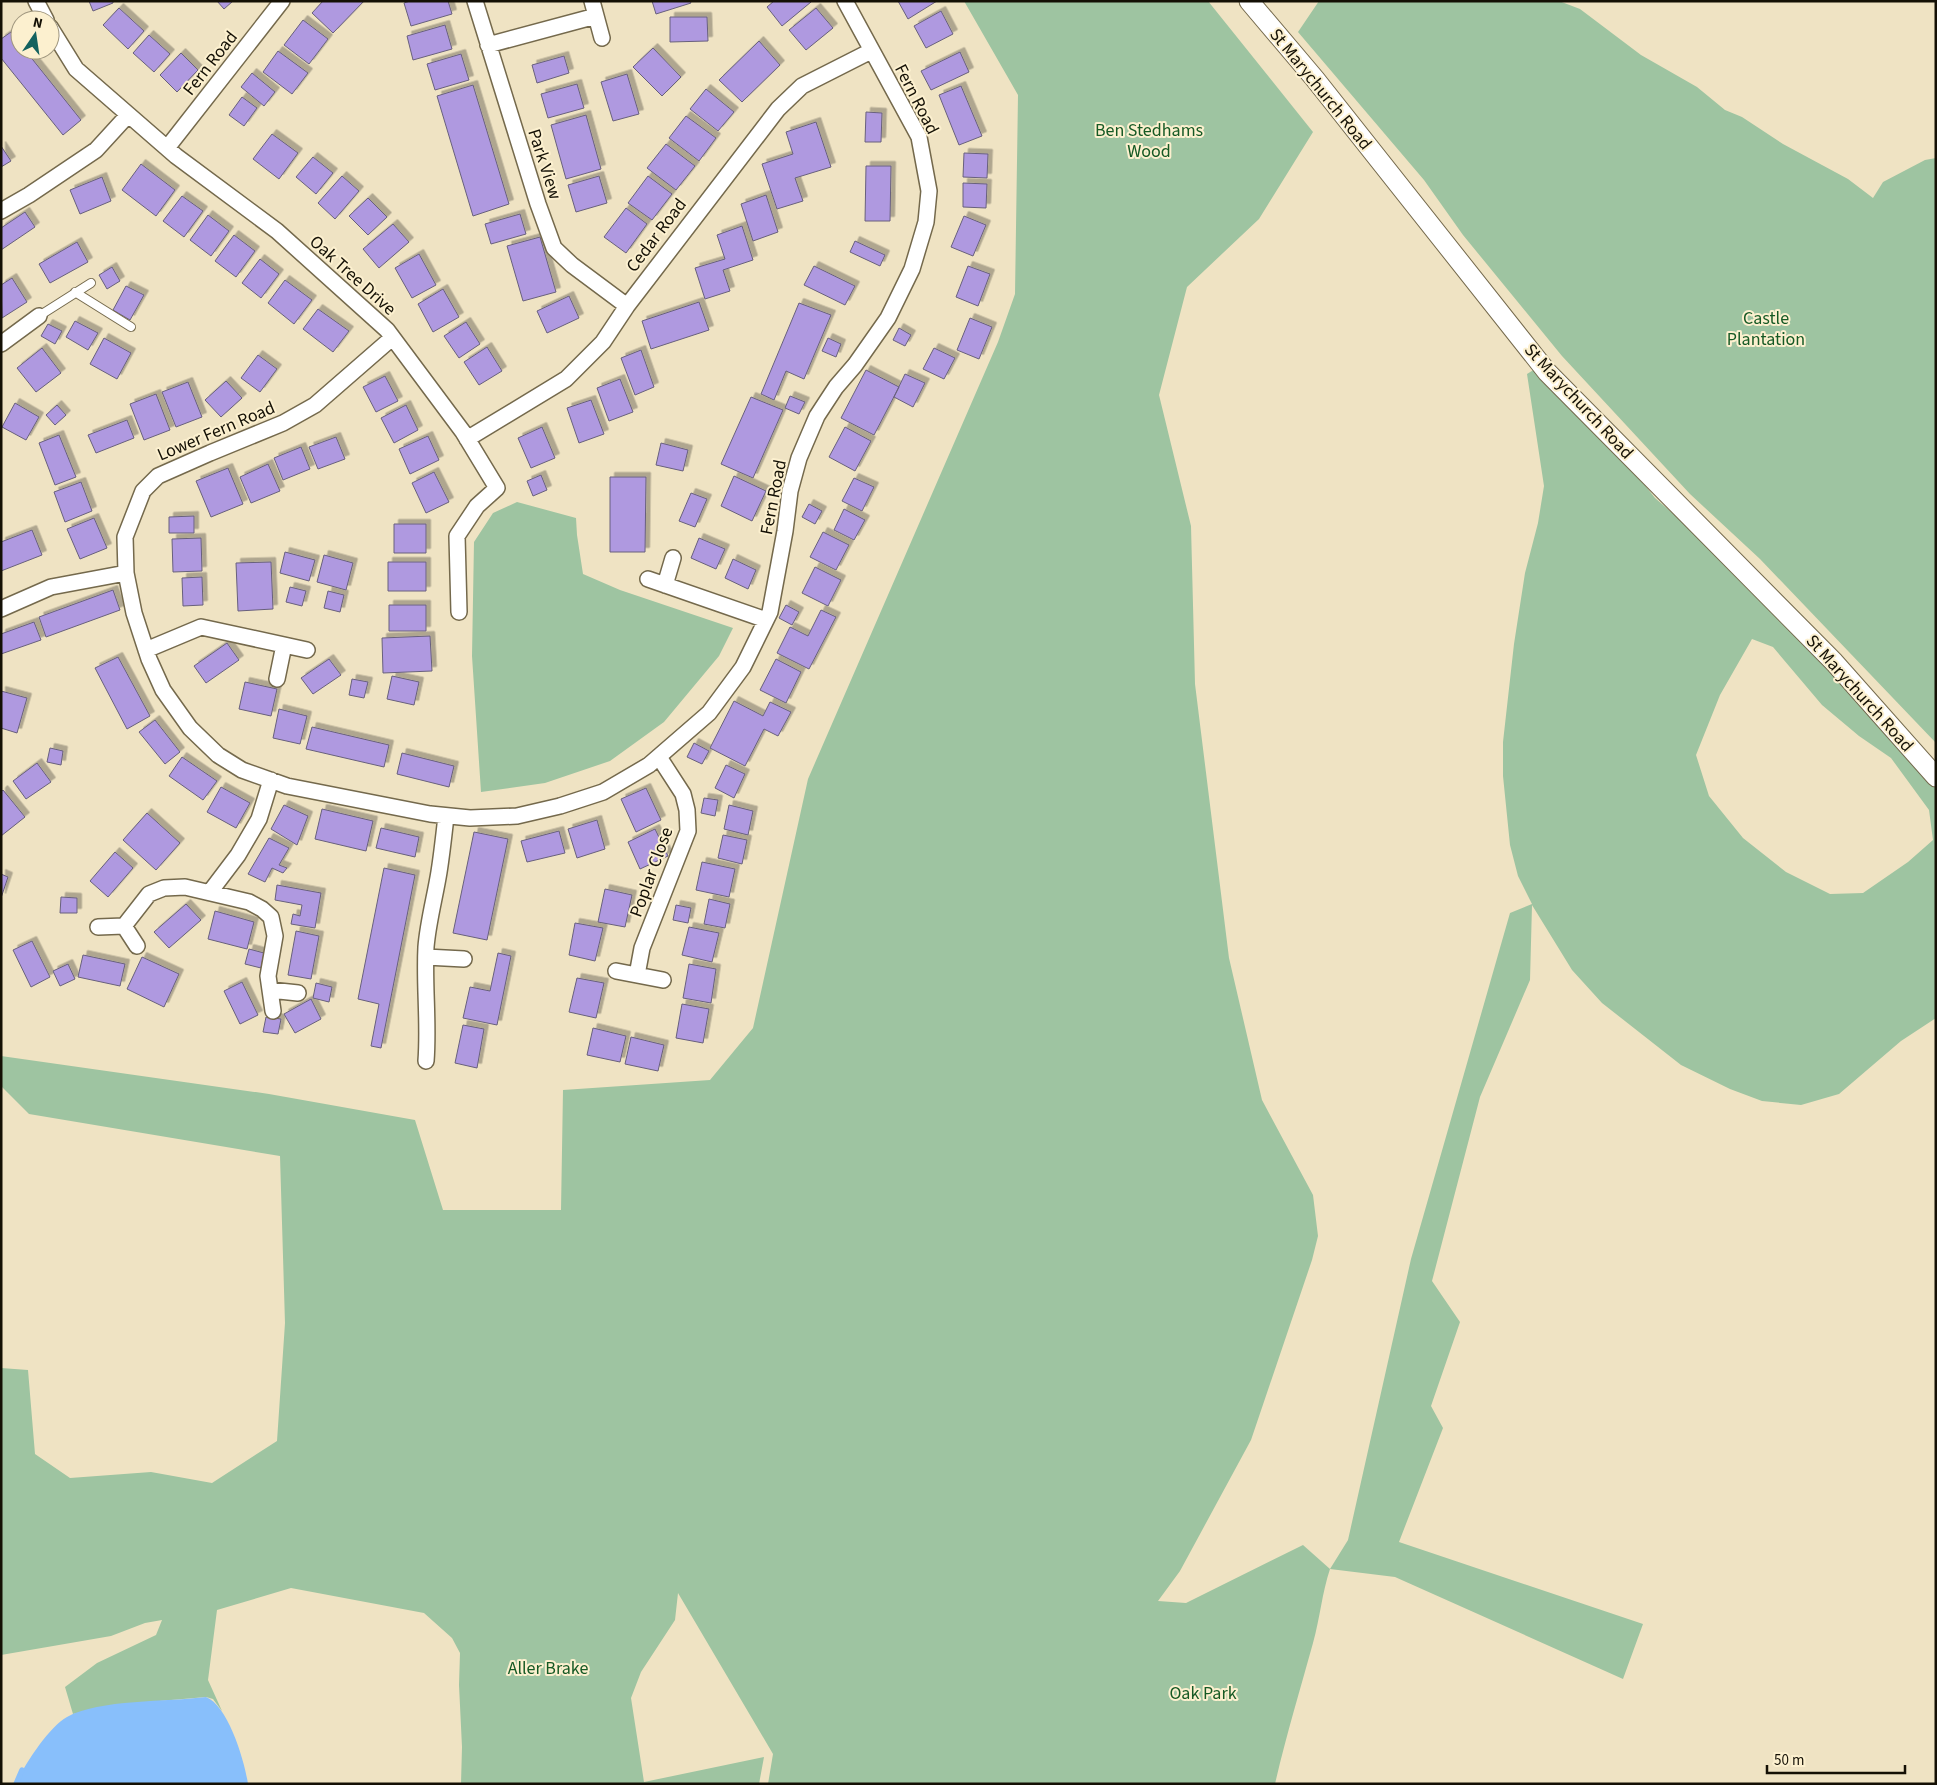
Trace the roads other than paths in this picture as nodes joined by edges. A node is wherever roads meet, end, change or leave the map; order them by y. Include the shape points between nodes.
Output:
1 (282, 1) edge
2 (475, 1) edge
3 (592, 1) edge
4 (845, 1) edge
5 (1249, 1) edge
6 (596, 16) junction
7 (602, 38) dead end
8 (60, 43) edge
9 (488, 46) junction
10 (872, 51) junction
11 (128, 115) junction
12 (167, 148) junction
13 (1, 211) edge
14 (91, 283) dead end
15 (75, 292) junction
16 (627, 306) junction
17 (39, 316) joint
18 (131, 327) dead end
19 (392, 338) junction
20 (1, 344) edge
21 (467, 439) junction
22 (673, 558) dead end
23 (126, 573) junction
24 (648, 579) dead end
25 (665, 585) junction
26 (1, 609) edge
27 (459, 612) dead end
28 (766, 620) junction
29 (284, 645) junction
30 (146, 650) junction
31 (307, 650) dead end
32 (277, 679) dead end
33 (659, 757) junction
34 (1936, 776) edge
35 (271, 780) junction
36 (446, 816) junction
37 (210, 892) junction
38 (124, 926) junction
39 (98, 927) dead end
40 (137, 946) dead end
41 (426, 957) junction
42 (464, 959) dead end
43 (616, 971) dead end
44 (637, 975) junction
45 (663, 980) dead end
46 (270, 990) junction
47 (298, 993) dead end
48 (273, 1011) dead end
49 (426, 1062) dead end

1 - 12 street, Fern Road
2 - 9 street, Park View
3 - 6 street
4 - 10 street, Fern Road
5 - 34 street, St Marychurch Road via 1547,372 1834,662
6 - 7 street
6 - 9 street
8 - 11 street, Oak Tree Drive via 76,68
9 - 16 street, Park View via 554,248
10 - 16 street, Cedar Road via 802,86 778,108
10 - 28 street, Fern Road via 919,137 929,190 926,222 912,269 888,318 817,416 799,458
11 - 12 street, Oak Tree Drive
11 - 13 street via 96,150
12 - 19 street, Oak Tree Drive via 277,231
14 - 15 lane
15 - 17 lane
15 - 18 lane
16 - 21 street, Cedar Road via 603,342 566,379
17 - 20 street
19 - 21 street, Oak Tree Drive
19 - 23 street, Lower Fern Road via 315,405 283,423 158,476 143,491 125,536
21 - 27 street, Oak Tree Drive via 497,488 477,506 457,536
22 - 25 street
23 - 26 street via 51,587
23 - 30 street, Lower Fern Road
24 - 25 street
25 - 28 street
28 - 33 street, Fern Road via 743,667 709,713
29 - 30 street via 200,627
29 - 31 street
29 - 32 street
30 - 35 street, Lower Fern Road via 163,690 190,728 218,755 242,770
33 - 36 street, Fern Road via 603,792 560,806 517,816
33 - 44 street, Poplar Close via 683,794 688,831 642,948
35 - 36 street, Lower Fern Road via 287,786
35 - 37 street via 259,820 238,856
36 - 41 street
37 - 38 street via 185,887 156,891 149,894
37 - 46 street via 249,902 271,917 275,936 268,976
38 - 39 street
38 - 40 street
41 - 42 street
41 - 49 street
43 - 44 street
44 - 45 street
46 - 47 street
46 - 48 street

